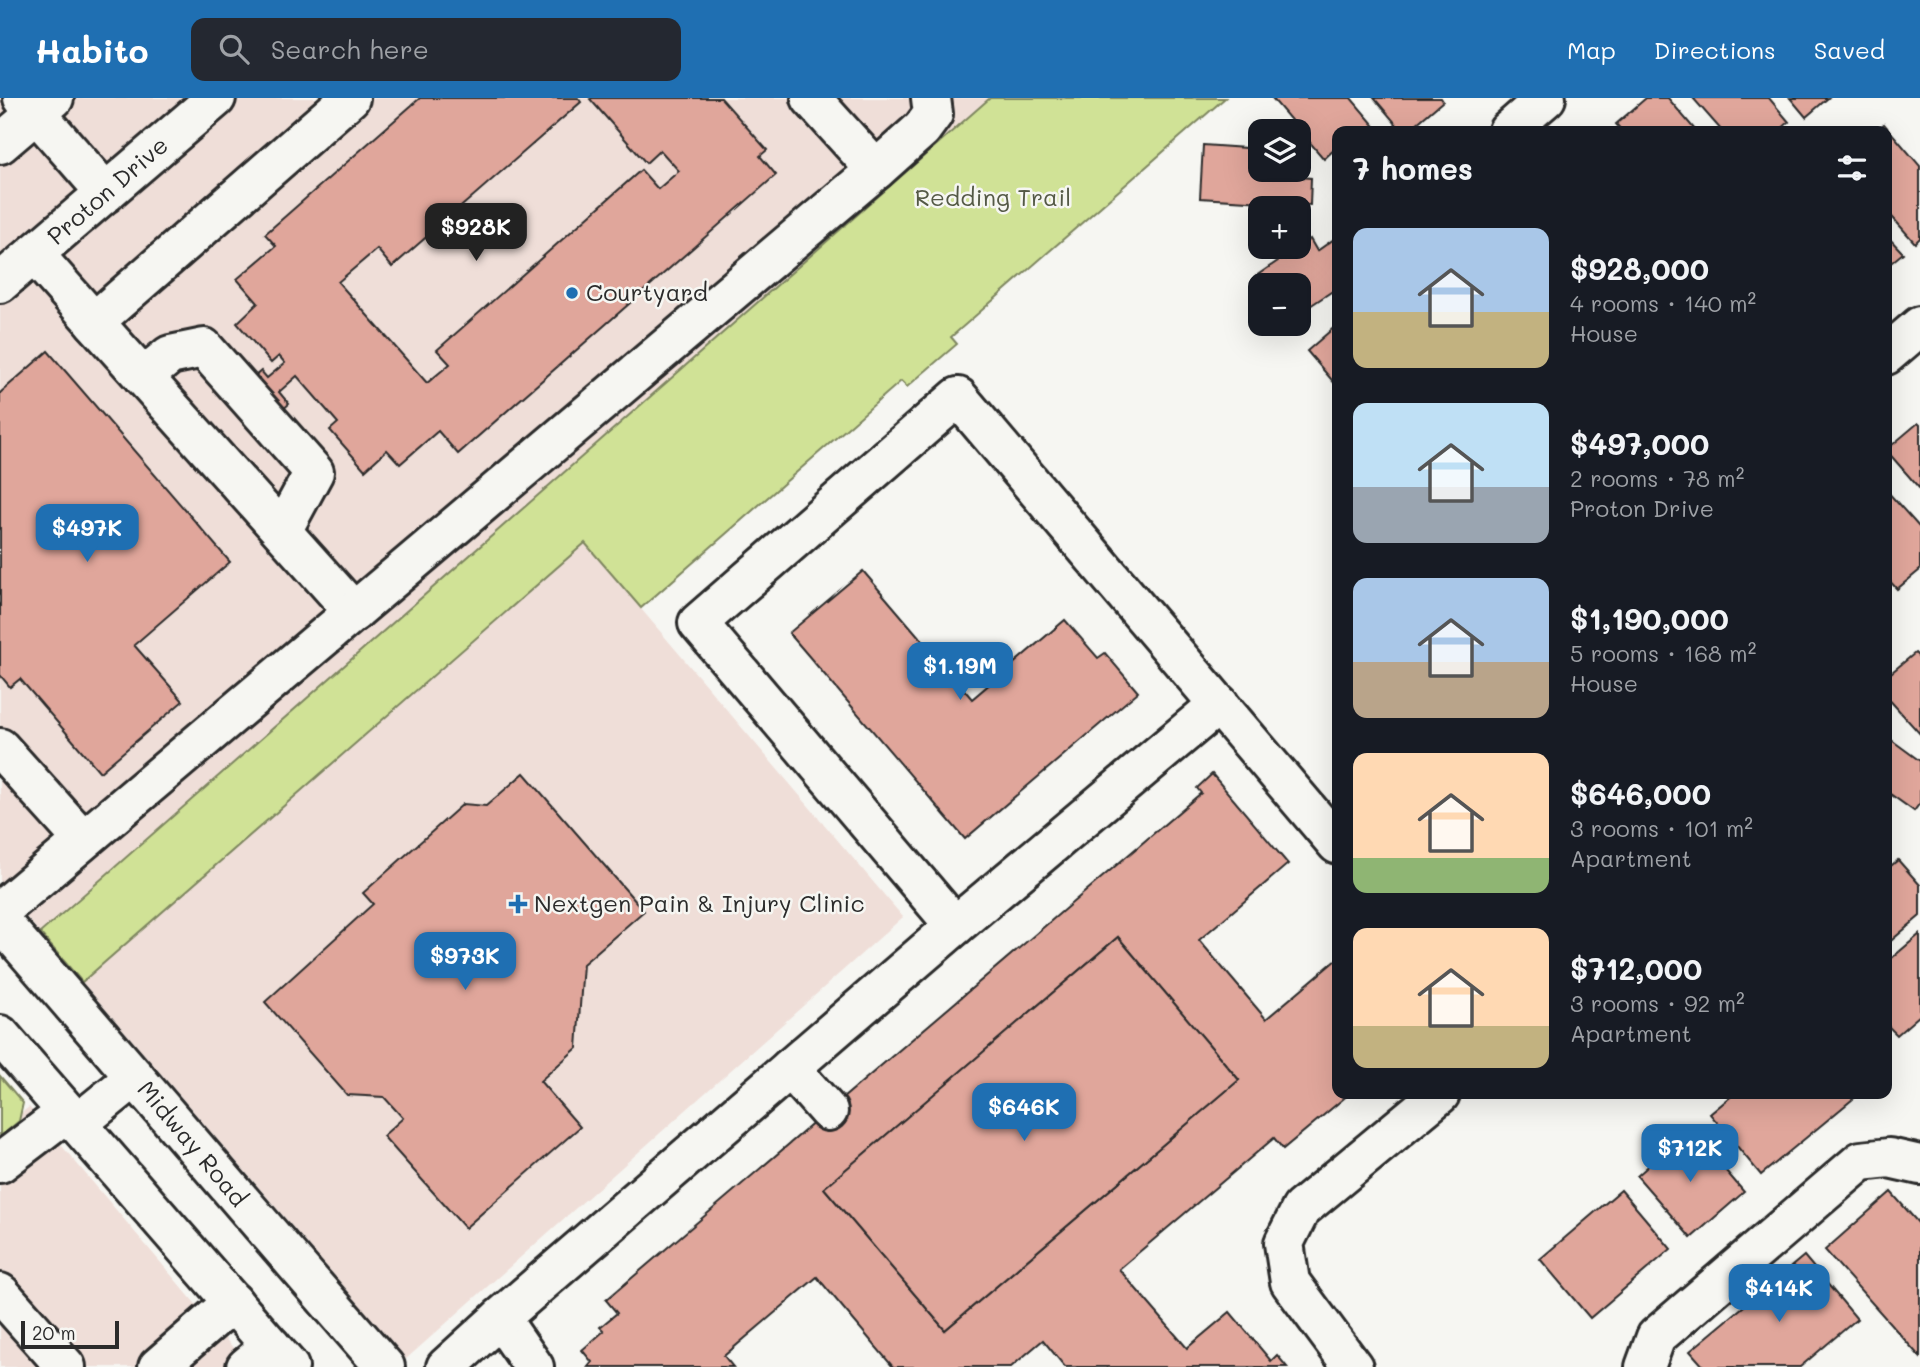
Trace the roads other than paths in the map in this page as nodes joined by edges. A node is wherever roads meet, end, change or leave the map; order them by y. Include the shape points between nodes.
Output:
1 (216, 98) edge
2 (351, 98) edge
3 (811, 98) edge
4 (931, 98) edge
5 (1546, 98) edge
6 (38, 103) edge
7 (1514, 126) edge
8 (0, 144) edge
9 (876, 170) junction
10 (106, 193) junction
11 (34, 254) junction
12 (0, 283) edge
13 (94, 322) junction
14 (1920, 326) edge
15 (1892, 350) edge
16 (144, 377) junction
17 (282, 531) junction
18 (354, 612) junction
19 (1219, 704) junction
20 (0, 748) edge
21 (1332, 838) edge
22 (83, 840) junction
23 (0, 911) edge
24 (0, 921) edge
25 (956, 926) junction
26 (0, 1035) edge
27 (790, 1068) junction
28 (135, 1077) junction
29 (1434, 1099) edge
30 (828, 1111) dead end
31 (72, 1118) junction
32 (0, 1163) edge
33 (1920, 1165) edge
34 (0, 1293) edge
35 (233, 1302) junction
36 (500, 1318) junction
37 (269, 1360) edge
38 (66, 1367) edge
39 (158, 1367) edge
40 (385, 1367) edge
41 (446, 1367) edge
42 (534, 1367) edge
43 (1353, 1367) edge
44 (1645, 1367) edge

1 - 10 main road, Proton Drive
2 - 13 main road
3 - 9 main road
4 - 9 main road via 933,114 922,130
5 - 7 main road
6 - 8 main road
6 - 10 main road
9 - 18 main road
10 - 11 main road, Proton Drive
11 - 12 main road, Proton Drive
11 - 13 main road
13 - 16 main road
14 - 15 main road
16 - 17 main road
16 - 17 main road via 170,355 204,348 214,359 314,472
17 - 18 main road
18 - 22 main road
19 - 21 main road
19 - 25 main road
19 - 25 main road via 958,397 698,623
20 - 22 main road
22 - 23 main road
24 - 28 main road, Midway Road
25 - 27 main road
26 - 31 main road
27 - 30 main road
27 - 36 main road
28 - 31 main road
28 - 40 main road, Midway Road
29 - 43 main road via 1301,1209 1284,1243 1290,1282
31 - 32 main road
31 - 35 main road
33 - 44 main road via 1889,1157 1861,1161 1656,1337
34 - 38 main road
35 - 37 main road
35 - 39 main road
36 - 41 main road
36 - 42 main road

